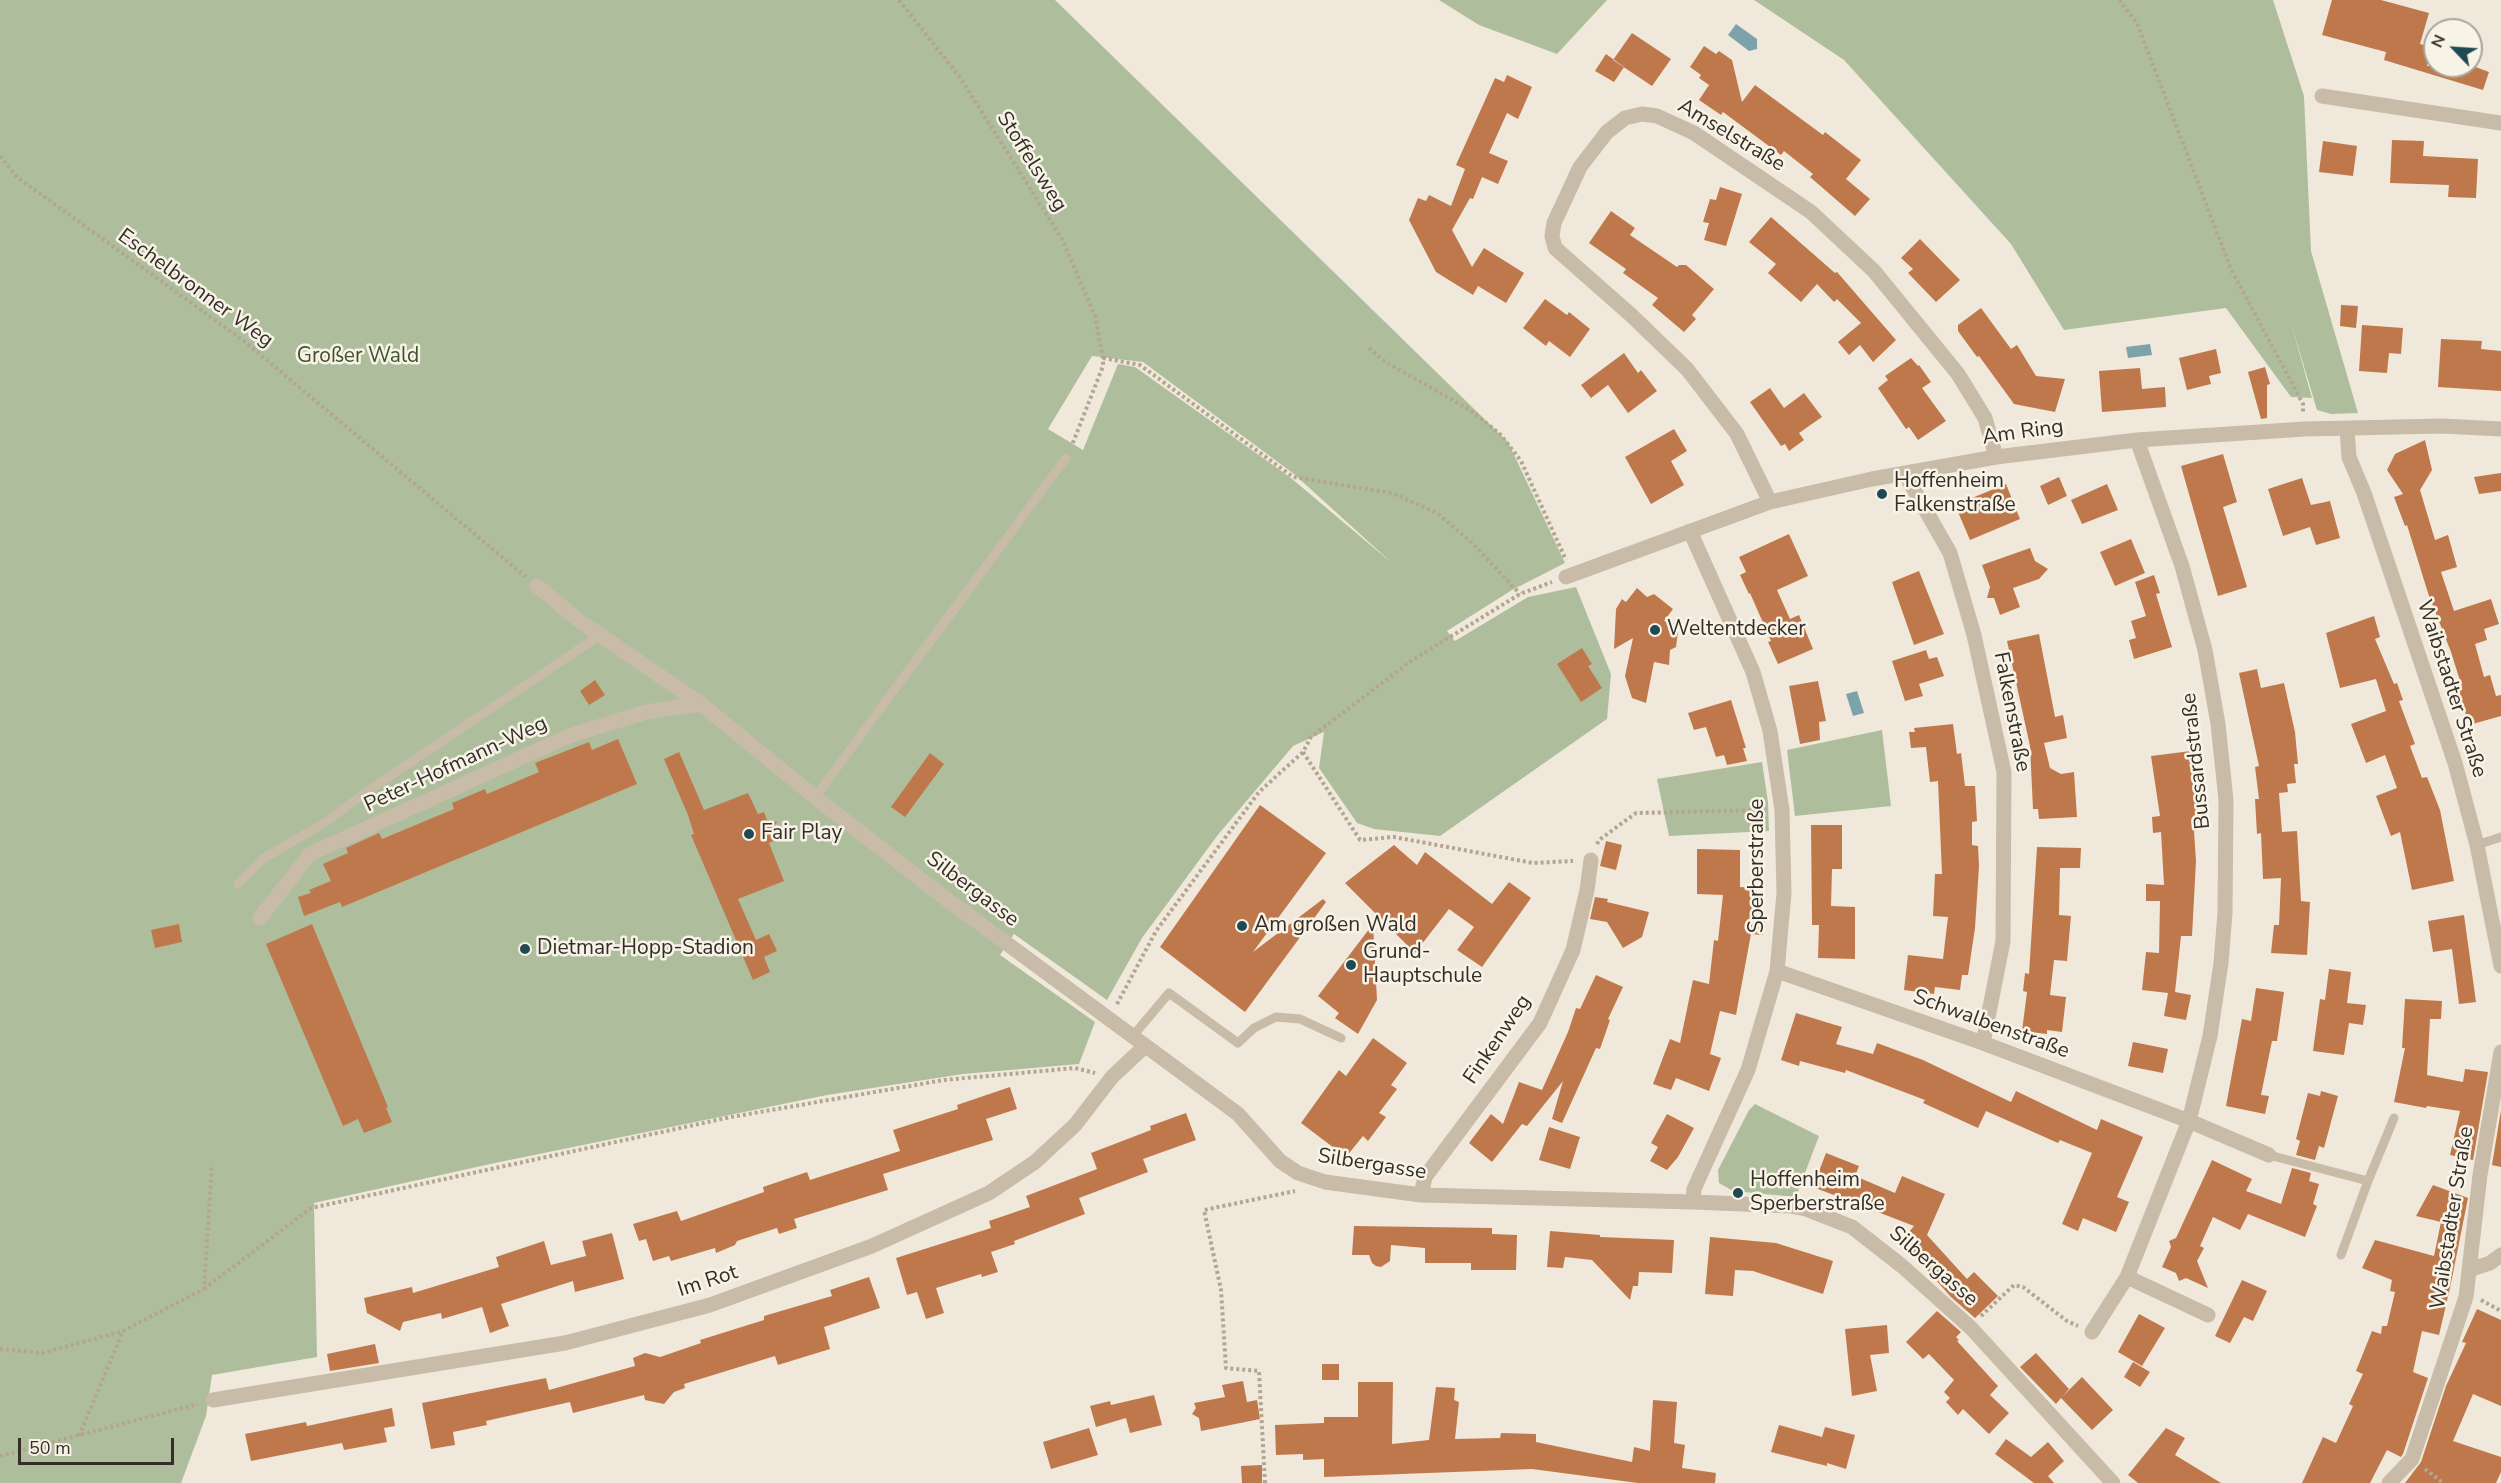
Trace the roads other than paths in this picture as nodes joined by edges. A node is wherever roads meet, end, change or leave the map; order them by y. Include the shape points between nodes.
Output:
1 (2322, 96) dead end
2 (2501, 123) edge
3 (2347, 429) junction
4 (2501, 429) edge
5 (2137, 440) junction
6 (1996, 457) junction
7 (1066, 458) road end
8 (1905, 474) junction
9 (1770, 502) junction
10 (1690, 531) junction
11 (1569, 576) road end
12 (537, 586) road end
13 (600, 635) junction
14 (701, 704) junction
15 (815, 797) junction
16 (2501, 837) edge
17 (2477, 845) junction
18 (1591, 860) road end
19 (238, 884) dead end
20 (260, 918) dead end
21 (2501, 966) edge
22 (1777, 971) junction
23 (1341, 1038) dead end
24 (1138, 1041) junction
25 (1983, 1043) junction
26 (2501, 1052) edge
27 (2394, 1118) dead end
28 (2189, 1121) junction
29 (2269, 1155) joint
30 (2368, 1181) junction
31 (1421, 1195) junction
32 (1692, 1202) junction
33 (2342, 1255) dead end
34 (2501, 1255) edge
35 (2469, 1270) junction
36 (2127, 1277) junction
37 (2208, 1315) dead end
38 (2092, 1332) road end
39 (213, 1400) road end
40 (2113, 1483) edge
41 (2389, 1483) edge

1 - 2 street
3 - 4 street, Am Ring
3 - 5 street, Am Ring
3 - 17 street, Waibstadter Straße via 2349,457 2455,764
5 - 6 street, Am Ring
5 - 28 street, Bussardstraße via 2182,566 2205,650 2226,800 2221,963 2210,1036
6 - 8 street, Am Ring
6 - 9 street, Amselstraße via 1986,418 1958,374 1874,271 1812,212 1694,133 1657,116 1625,118 1607,132 1580,167 1554,223 1555,248 1687,369 1737,434
7 - 15 lane
8 - 9 street, Am Ring
8 - 25 street, Falkenstraße via 1950,553 1974,635 2004,772 2002,941
9 - 10 street, Am Ring
10 - 11 street, Am Ring
10 - 22 street, Sperberstraße via 1753,672 1770,731 1782,810 1784,893
12 - 13 street, Silbergasse
13 - 14 street, Silbergasse
13 - 19 lane via 323,824 264,858
14 - 15 street, Silbergasse
14 - 20 street, Peter-Hofmann-Weg via 646,712 569,736 309,854
15 - 24 street, Silbergasse
16 - 17 lane
17 - 21 street, Waibstadter Straße
18 - 31 street, Finkenweg via 1573,950 1540,1023 1425,1177
22 - 25 street, Schwalbenstraße
22 - 32 street, Sperberstraße via 1748,1070 1694,1189
23 - 24 lane via 1300,1019 1276,1017 1254,1028 1238,1043 1169,993
24 - 31 street, Silbergasse via 1238,1114 1280,1161 1298,1173 1325,1182
24 - 39 street, Im Rot via 1075,1125 1035,1161 989,1193 872,1246 710,1305 565,1343
25 - 28 street, Schwalbenstraße
26 - 35 street, Waibstadter Straße
27 - 30 lane
28 - 29 street
28 - 36 street, Bussardstraße
29 - 30 lane
30 - 33 lane
31 - 32 street, Silbergasse
32 - 40 street, Silbergasse via 1790,1206 1852,1227 1878,1245 1971,1328
34 - 35 street
35 - 41 street, Waibstadter Straße via 2466,1297 2412,1459
36 - 37 street
36 - 38 street, Bussardstraße

